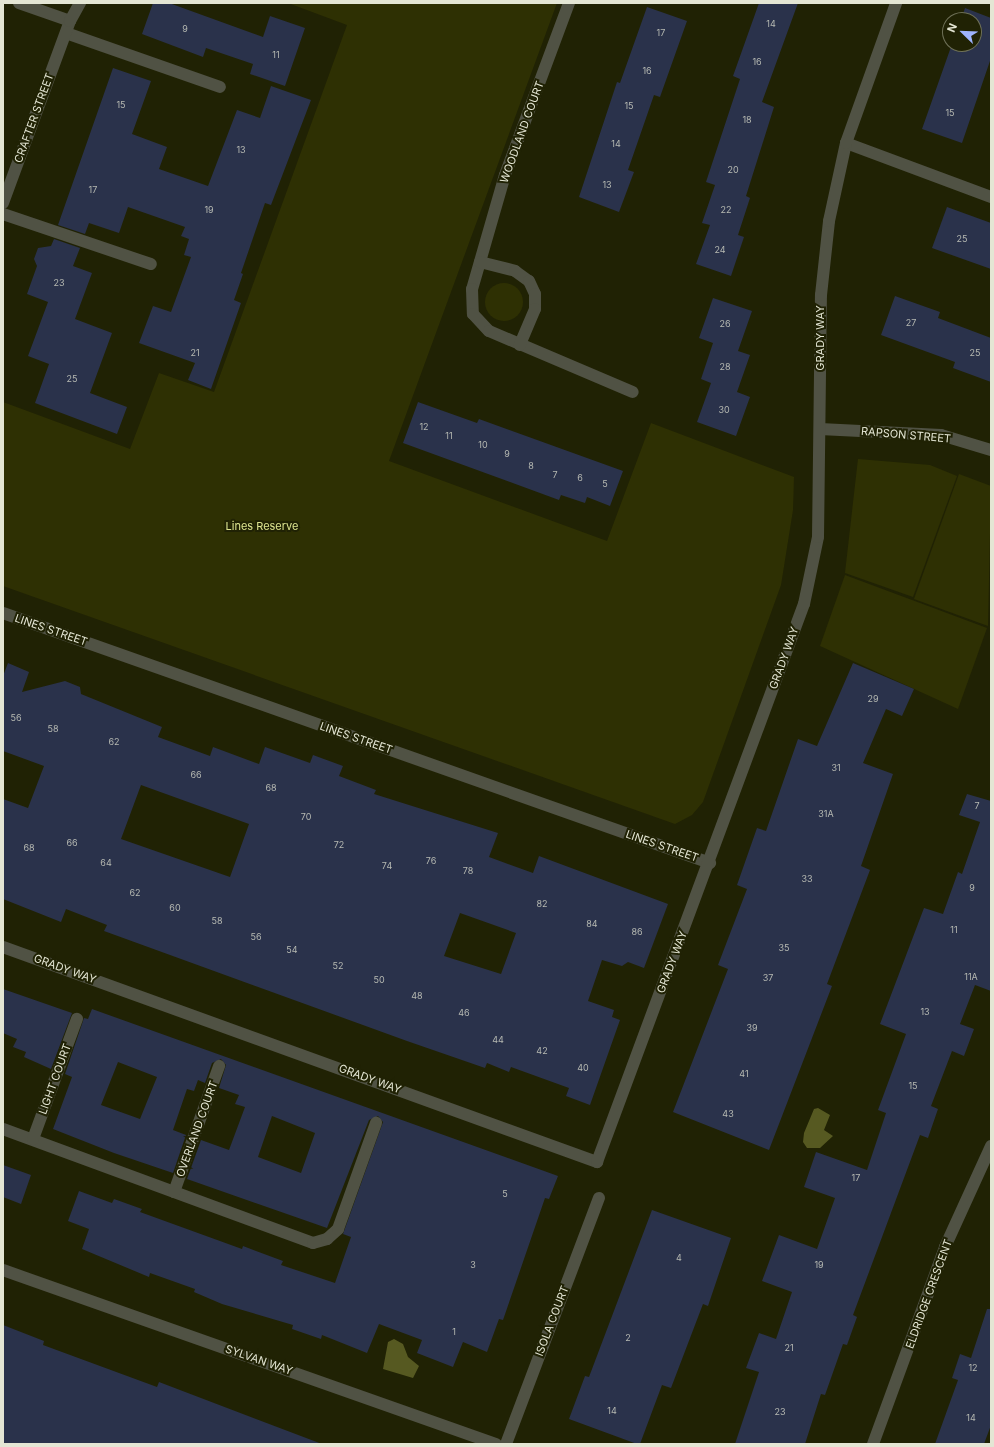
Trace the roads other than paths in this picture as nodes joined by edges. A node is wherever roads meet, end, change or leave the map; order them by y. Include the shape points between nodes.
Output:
1 (19, 3) edge
2 (80, 3) edge
3 (568, 3) edge
4 (896, 3) edge
5 (70, 21) junction
6 (66, 33) junction
7 (220, 87) dead end
8 (846, 143) junction
9 (991, 197) edge
10 (3, 203) edge
11 (3, 214) edge
12 (480, 262) junction
13 (151, 264) dead end
14 (520, 345) junction
15 (633, 392) dead end
16 (820, 429) junction
17 (991, 450) edge
18 (3, 613) edge
19 (710, 863) junction
20 (3, 947) edge
21 (77, 1019) dead end
22 (219, 1066) dead end
23 (376, 1123) dead end
24 (3, 1129) edge
25 (33, 1139) junction
26 (991, 1146) edge
27 (174, 1192) junction
28 (599, 1198) dead end
29 (3, 1270) edge
30 (496, 1444) edge
31 (506, 1444) edge
32 (874, 1444) edge

1 - 5 street
2 - 5 street, CRAFTER STREET
3 - 12 street, WOODLAND COURT via 505,175
4 - 8 street, GRADY WAY
5 - 6 street, CRAFTER STREET
6 - 7 street
6 - 10 street, CRAFTER STREET
8 - 9 street
8 - 16 street, GRADY WAY via 829,222 821,295
11 - 13 street
12 - 14 street, WOODLAND COURT via 472,289 473,314 489,331
12 - 14 street via 515,271 529,281 535,294 536,309
14 - 15 street, WOODLAND COURT
16 - 17 street, RAPSON STREET via 941,435
16 - 19 street, GRADY WAY via 818,537 804,604
18 - 19 street, LINES STREET
19 - 20 street, GRADY WAY via 597,1162
21 - 25 street, LIGHT COURT
22 - 27 street, OVERLAND COURT
23 - 27 street via 338,1229 327,1239 313,1243
24 - 25 street
25 - 27 street
26 - 32 street, ELDRIDGE CRESCENT via 945,1247
28 - 31 street, ISOLA COURT
29 - 30 street, SYLVAN WAY

